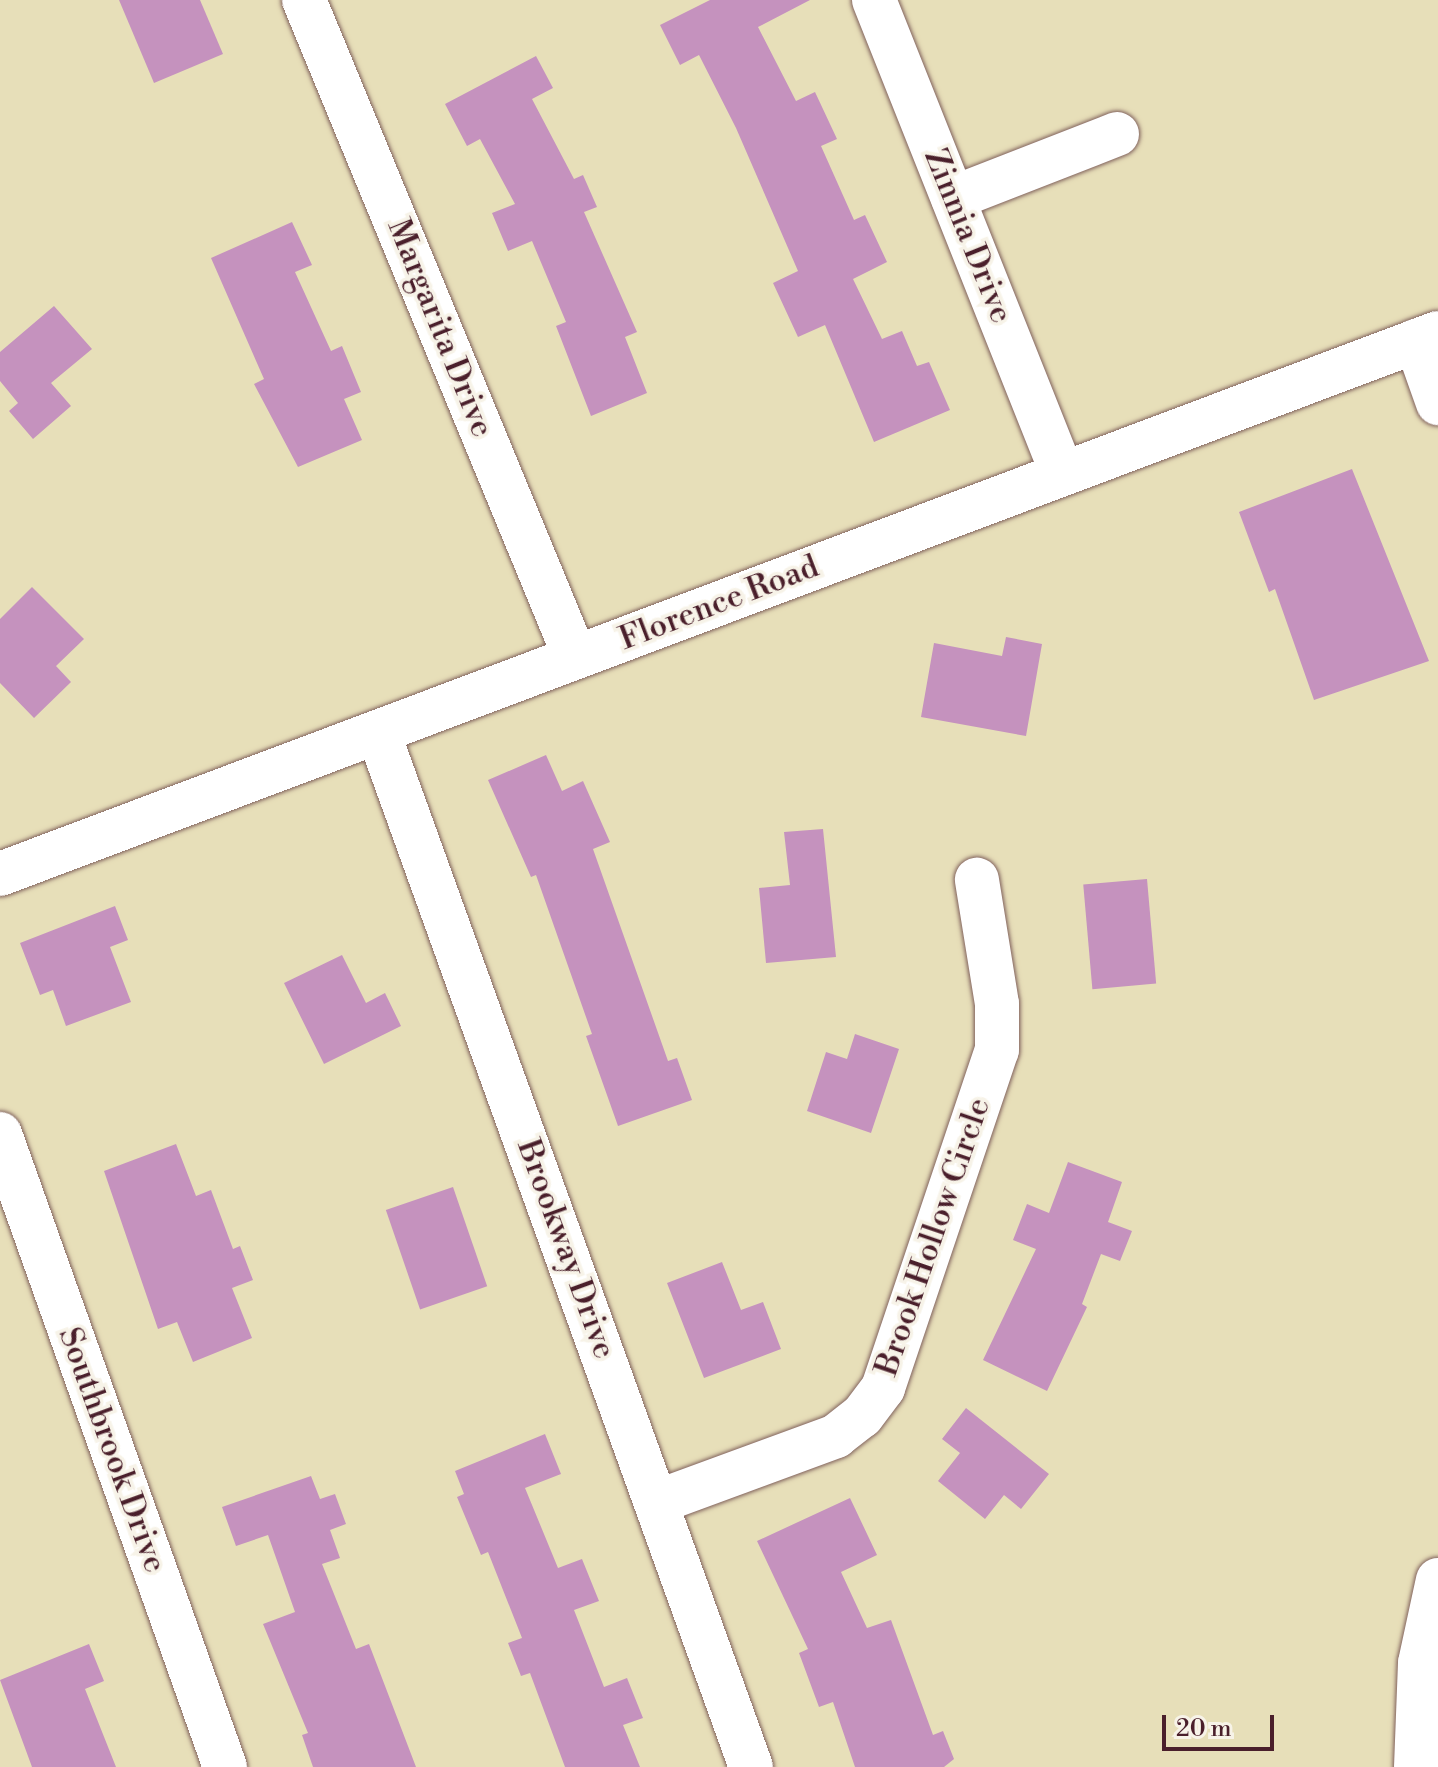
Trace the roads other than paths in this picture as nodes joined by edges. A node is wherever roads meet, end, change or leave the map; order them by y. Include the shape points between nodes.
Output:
1 (304, 0) edge
2 (874, 0) edge
3 (1117, 134) dead end
4 (953, 198) junction
5 (1427, 337) edge
6 (1438, 403) edge
7 (1062, 473) junction
8 (575, 657) junction
9 (378, 732) junction
10 (0, 874) edge
11 (977, 880) dead end
12 (0, 1134) edge
13 (657, 1502) junction
14 (1438, 1580) edge
15 (225, 1767) edge
16 (751, 1767) edge
17 (1416, 1767) edge

1 - 8 street, Margarita Drive
2 - 4 street, Zinnia Drive
3 - 4 street
4 - 7 street, Zinnia Drive
5 - 6 street
5 - 7 street, Florence Road
7 - 8 street, Florence Road
8 - 9 street, Florence Road
9 - 10 street, Florence Road
9 - 13 street, Brookway Drive
11 - 13 street, Brook Hollow Circle via 994,975 997,1050 883,1388 862,1416 836,1436
12 - 15 street, Southbrook Drive
13 - 16 street, Brookway Drive
14 - 17 street via 1420,1663

